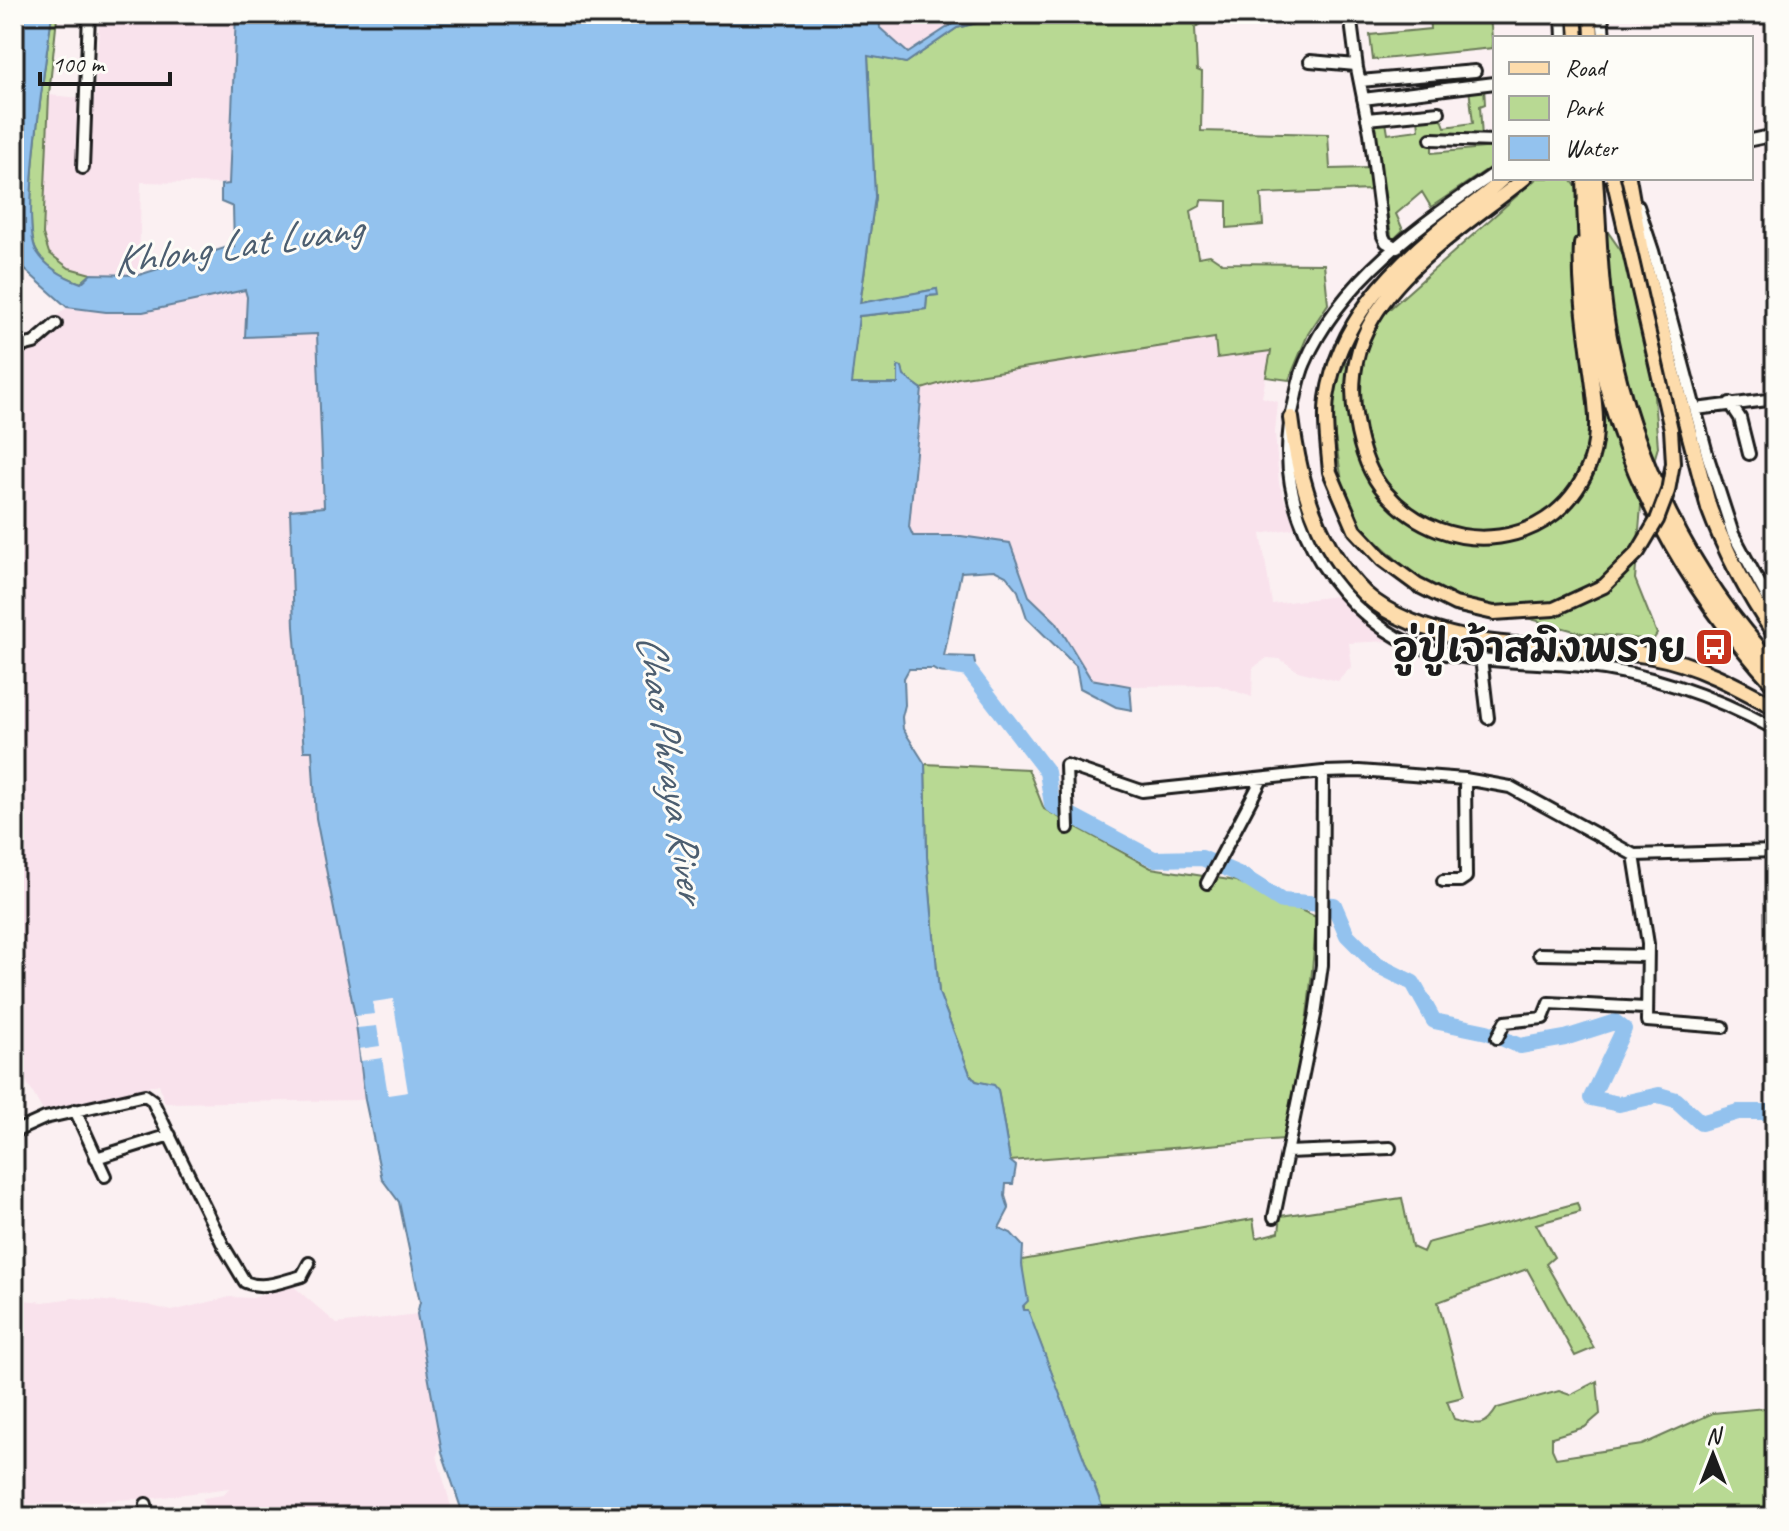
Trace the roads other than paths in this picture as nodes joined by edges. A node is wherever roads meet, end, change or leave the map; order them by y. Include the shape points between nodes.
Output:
1 (89, 14) edge
2 (1350, 14) edge
3 (1562, 14) edge
4 (1575, 14) edge
5 (1591, 14) edge
6 (1602, 14) edge
7 (1563, 36) edge
8 (1577, 36) edge
9 (1600, 36) edge
10 (1601, 36) edge
11 (1310, 61) dead end
12 (1356, 65) junction
13 (1475, 71) dead end
14 (1360, 81) junction
15 (1493, 83) edge
16 (1363, 99) junction
17 (1439, 112) dead end
18 (1367, 119) junction
19 (1775, 135) edge
20 (1431, 139) dead end
21 (1753, 140) edge
22 (1493, 141) edge
23 (83, 168) dead end
24 (1493, 175) edge
25 (1502, 180) edge
26 (1523, 180) edge
27 (1584, 180) edge
28 (1595, 180) edge
29 (1613, 180) edge
30 (1628, 180) edge
31 (1629, 180) edge
32 (1585, 203) junction
33 (1397, 248) junction
34 (56, 324) dead end
35 (14, 348) edge
36 (1775, 399) edge
37 (1730, 403) junction
38 (1696, 409) junction
39 (1291, 418) junction
40 (1749, 454) dead end
41 (1775, 612) edge
42 (1775, 634) edge
43 (1481, 658) junction
44 (1775, 666) edge
45 (1775, 685) edge
46 (1775, 707) edge
47 (1488, 718) dead end
48 (1775, 729) edge
49 (1323, 772) junction
50 (1262, 779) junction
51 (1465, 779) junction
52 (1068, 828) dead end
53 (1775, 851) edge
54 (1634, 855) junction
55 (1208, 880) dead end
56 (1443, 881) dead end
57 (1539, 954) dead end
58 (1647, 956) junction
59 (1645, 1008) junction
60 (1723, 1027) dead end
61 (1497, 1038) dead end
62 (75, 1110) junction
63 (14, 1132) edge
64 (170, 1135) junction
65 (1390, 1148) dead end
66 (1287, 1152) junction
67 (96, 1158) junction
68 (105, 1176) dead end
69 (1274, 1217) dead end
70 (309, 1263) dead end
71 (146, 1504) dead end
72 (147, 1517) edge

1 - 23 street
2 - 12 street
3 - 7 street
4 - 8 main road
5 - 9 main road
6 - 10 street
11 - 12 street
12 - 14 street
13 - 14 street
14 - 16 street
15 - 16 street
16 - 18 street
17 - 18 street
18 - 33 street via 1383,236
19 - 21 street
20 - 22 street
24 - 33 street
25 - 29 main road, bridge via 1386,278 1351,327 1332,373 1326,432 1330,472 1355,530 1417,585 1455,604 1494,613 1554,609 1604,586 1638,552 1668,491 1671,429
26 - 32 main road via 1392,292 1367,329 1354,376 1353,407 1370,469 1408,514 1434,529 1458,537 1496,537 1531,528 1561,510 1581,481 1596,442 1580,268
27 - 32 main road
28 - 44 highway via 1609,335 1639,443 1694,561
30 - 42 highway via 1641,252 1709,508 1723,547
31 - 38 street
32 - 45 highway via 1595,334 1627,447 1684,567 1728,631
33 - 39 street via 1328,321 1304,364
34 - 35 street via 34,343
36 - 37 street
37 - 38 street
37 - 40 street via 1740,418
38 - 41 street via 1733,534
39 - 43 street via 1289,477 1298,516 1316,557 1338,588 1397,637 1431,650
39 - 46 highway via 1308,503 1334,553 1366,594 1405,620 1464,638 1656,656
43 - 47 street
43 - 48 street via 1639,675 1686,688
49 - 50 street
49 - 51 street
49 - 66 street via 1322,965
50 - 52 street via 1142,791 1066,765
50 - 55 street
51 - 54 street via 1510,787
51 - 56 street via 1466,877
53 - 54 street
54 - 58 street
57 - 58 street
58 - 59 street
59 - 60 street via 1651,1023
59 - 61 street via 1551,1002 1541,1019 1510,1021
62 - 63 street
62 - 64 street via 145,1095
62 - 67 street
64 - 67 street
64 - 70 street via 245,1282 282,1282 302,1276
65 - 66 street
66 - 69 street
67 - 68 street
71 - 72 street

